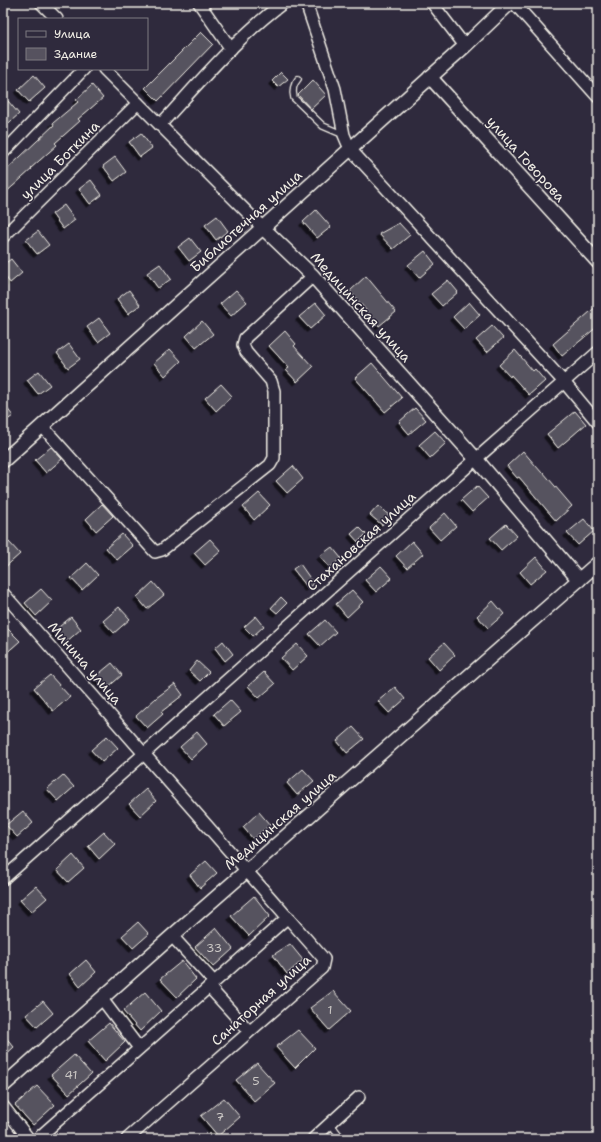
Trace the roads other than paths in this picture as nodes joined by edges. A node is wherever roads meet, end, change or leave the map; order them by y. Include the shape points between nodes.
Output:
1 (283, 3) edge
2 (306, 3) edge
3 (432, 3) edge
4 (510, 3) edge
5 (514, 3) edge
6 (200, 4) edge
7 (46, 5) edge
8 (56, 18) edge
9 (465, 46) junction
10 (231, 49) junction
11 (83, 70) edge
12 (105, 70) edge
13 (430, 77) junction
14 (298, 79) dead end
15 (598, 97) edge
16 (138, 103) junction
17 (160, 125) junction
18 (344, 135) junction
19 (350, 149) junction
20 (3, 154) edge
21 (262, 227) junction
22 (3, 237) edge
23 (598, 262) edge
24 (312, 276) junction
25 (598, 352) edge
26 (564, 382) junction
27 (598, 423) edge
28 (42, 426) junction
29 (476, 459) junction
30 (3, 461) edge
31 (598, 563) edge
32 (579, 580) junction
33 (3, 593) edge
34 (145, 753) junction
35 (247, 870) junction
36 (3, 879) edge
37 (288, 917) junction
38 (172, 936) junction
39 (212, 984) junction
40 (102, 999) junction
41 (250, 1031) junction
42 (139, 1048) junction
43 (3, 1086) edge
44 (359, 1097) dead end
45 (3, 1106) edge
46 (330, 1124) junction
47 (29, 1139) edge
48 (36, 1139) edge
49 (126, 1139) edge
50 (313, 1139) edge
51 (342, 1139) edge

1 - 10 street
2 - 18 street via 335,89
3 - 9 street
4 - 9 street, Библиотечная улица
5 - 15 street
6 - 10 street
7 - 8 street
9 - 13 street, Библиотечная улица
10 - 17 street
11 - 20 street
12 - 16 street, Медицинская улица
13 - 19 street, Библиотечная улица
13 - 23 street, улица Говорова
14 - 18 lane via 294,84 294,98 322,126
16 - 17 street, Медицинская улица
16 - 22 street, улица Боткина
17 - 21 street, Медицинская улица
18 - 19 street
19 - 21 street, Библиотечная улица
19 - 26 street
21 - 24 street, Медицинская улица
21 - 28 street, Библиотечная улица
24 - 28 street via 245,338 243,345 246,352 272,381 274,458 270,465 162,550 155,552
24 - 29 street, Медицинская улица
25 - 26 street, Стахановская улица
26 - 27 street
26 - 29 street, Стахановская улица
28 - 30 street, Библиотечная улица
29 - 32 street, Медицинская улица
29 - 34 street, Стахановская улица
31 - 32 street, Медицинская улица
32 - 35 street, Медицинская улица
33 - 34 street, Минина улица
34 - 35 street, Минина улица
34 - 36 street
35 - 37 street, Санаторная улица
35 - 38 street, Медицинская улица
37 - 39 street
37 - 41 street, Санаторная улица via 324,959 322,968
38 - 39 street
38 - 40 street, Медицинская улица
39 - 41 street
39 - 42 street
40 - 42 street
40 - 43 street, Медицинская улица
41 - 49 street, Санаторная улица
42 - 48 street
44 - 46 street
45 - 47 street
46 - 50 street
46 - 51 lane

